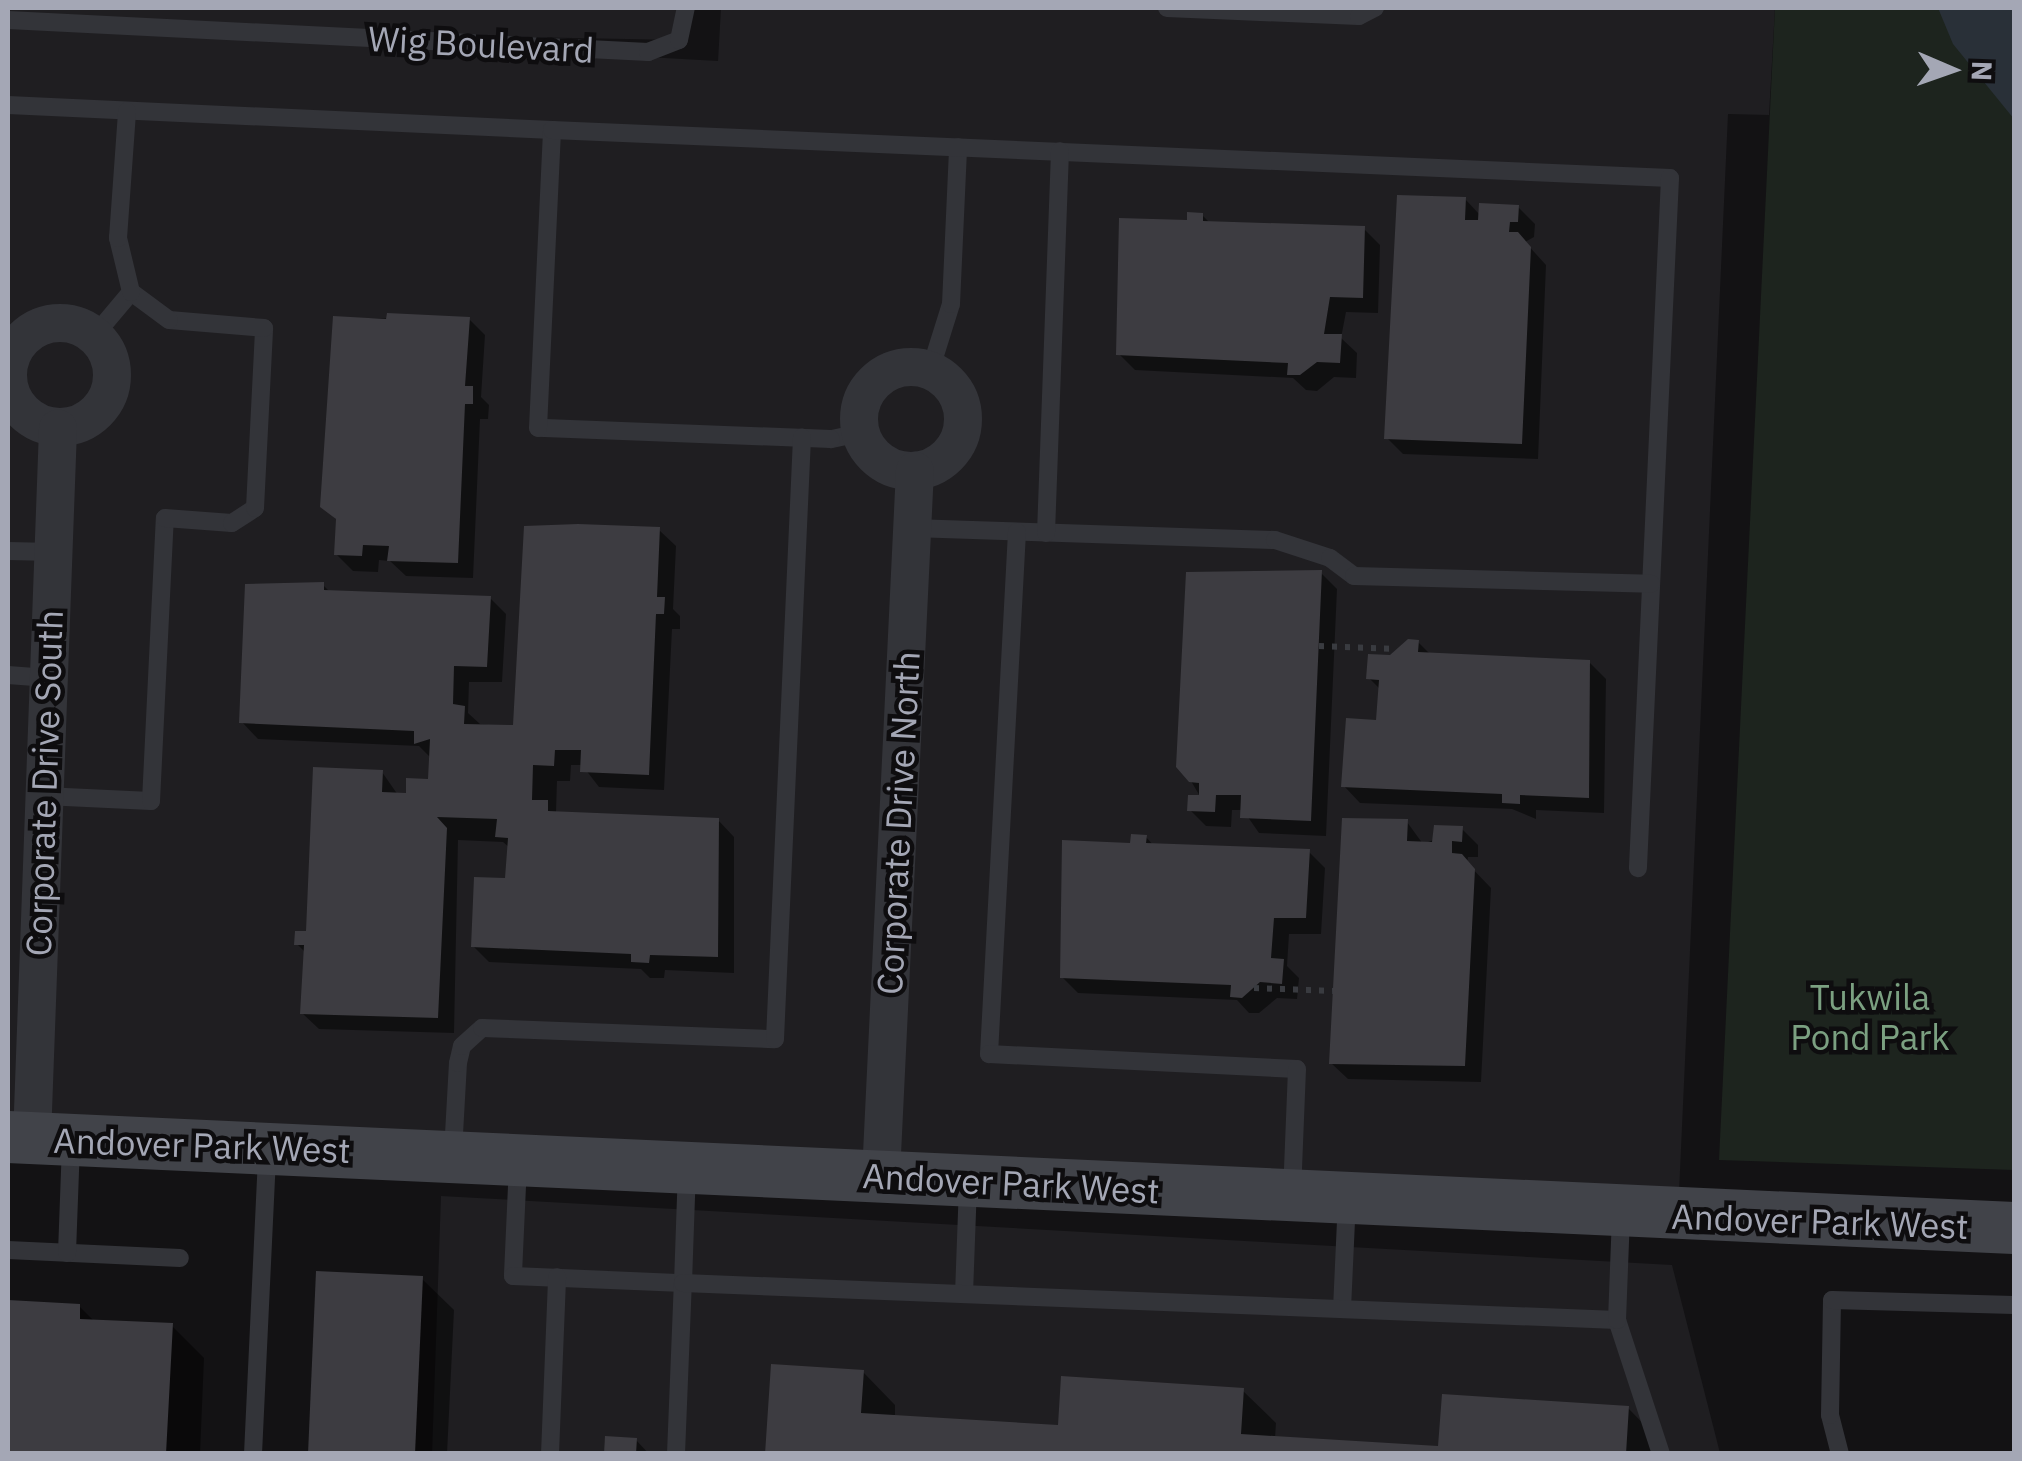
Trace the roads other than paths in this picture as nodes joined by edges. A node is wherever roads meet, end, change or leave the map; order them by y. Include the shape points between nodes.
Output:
1 (686, 8) edge
2 (1167, 8) edge
3 (1375, 8) edge
4 (8, 20) edge
5 (8, 106) edge
6 (127, 111) junction
7 (552, 130) junction
8 (958, 147) junction
9 (1060, 151) junction
10 (131, 292) junction
11 (94, 336) junction
12 (930, 370) junction
13 (58, 428) junction
14 (860, 433) junction
15 (802, 438) junction
16 (915, 471) junction
17 (912, 528) junction
18 (1017, 532) junction
19 (1046, 533) junction
20 (8, 551) edge
21 (53, 552) junction
22 (1651, 584) junction
23 (8, 675) edge
24 (48, 678) junction
25 (44, 796) junction
26 (1638, 868) dead end
27 (37, 1138) edge
28 (267, 1148) junction
29 (453, 1156) junction
30 (518, 1160) junction
31 (687, 1170) junction
32 (881, 1175) junction
33 (968, 1180) junction
34 (1292, 1196) junction
35 (1347, 1199) junction
36 (1621, 1214) junction
37 (2014, 1228) edge
38 (8, 1250) edge
39 (66, 1253) junction
40 (180, 1258) dead end
41 (557, 1278) junction
42 (682, 1283) junction
43 (964, 1294) junction
44 (2014, 1305) edge
45 (1342, 1309) junction
46 (1616, 1320) junction
47 (253, 1454) edge
48 (550, 1454) edge
49 (676, 1454) edge
50 (1660, 1454) edge
51 (1840, 1454) edge

1 - 4 lane, Wig Boulevard via 678,40 648,52
2 - 3 lane via 1359,16
5 - 6 lane
6 - 7 lane
6 - 10 lane via 118,238
7 - 8 lane
7 - 15 lane via 538,428
8 - 9 lane
8 - 12 lane via 951,304
9 - 19 lane
9 - 22 lane via 1670,178
10 - 11 lane
10 - 25 lane via 169,320 264,328 255,508 232,523 165,518 151,801
11 - 13 street via 110,359 110,392 90,418
11 - 13 street via 58,322 25,336 14,350 8,366 14,401 25,415
12 - 14 street via 904,367 873,383 863,398
12 - 16 street via 958,398 962,430 945,458
13 - 21 street, Corporate Drive South
14 - 15 lane
14 - 16 street via 881,462
15 - 29 lane via 775,1039 472,1032 458,1063
16 - 17 street, Corporate Drive North
17 - 18 lane
17 - 32 street, Corporate Drive North
18 - 19 lane
18 - 34 lane via 989,1054 1298,1069
19 - 22 lane via 1275,540 1330,558 1354,576
20 - 21 lane
21 - 24 street, Corporate Drive South
22 - 26 lane
23 - 24 lane
24 - 25 street, Corporate Drive South
25 - 27 street, Corporate Drive South
27 - 28 street, Andover Park West
27 - 39 lane
28 - 29 street, Andover Park West
28 - 47 lane
29 - 30 street, Andover Park West
30 - 31 street, Andover Park West
30 - 41 lane via 513,1276
31 - 32 street, Andover Park West
31 - 42 lane
32 - 33 street, Andover Park West
33 - 34 street, Andover Park West
33 - 43 lane
34 - 35 street, Andover Park West
35 - 36 street, Andover Park West
35 - 45 lane
36 - 37 street, Andover Park West
36 - 46 lane
38 - 39 lane
39 - 40 lane
41 - 42 lane
41 - 48 lane
42 - 43 lane
42 - 49 lane
43 - 45 lane
44 - 51 lane via 1832,1300 1830,1416
45 - 46 lane
46 - 50 lane

